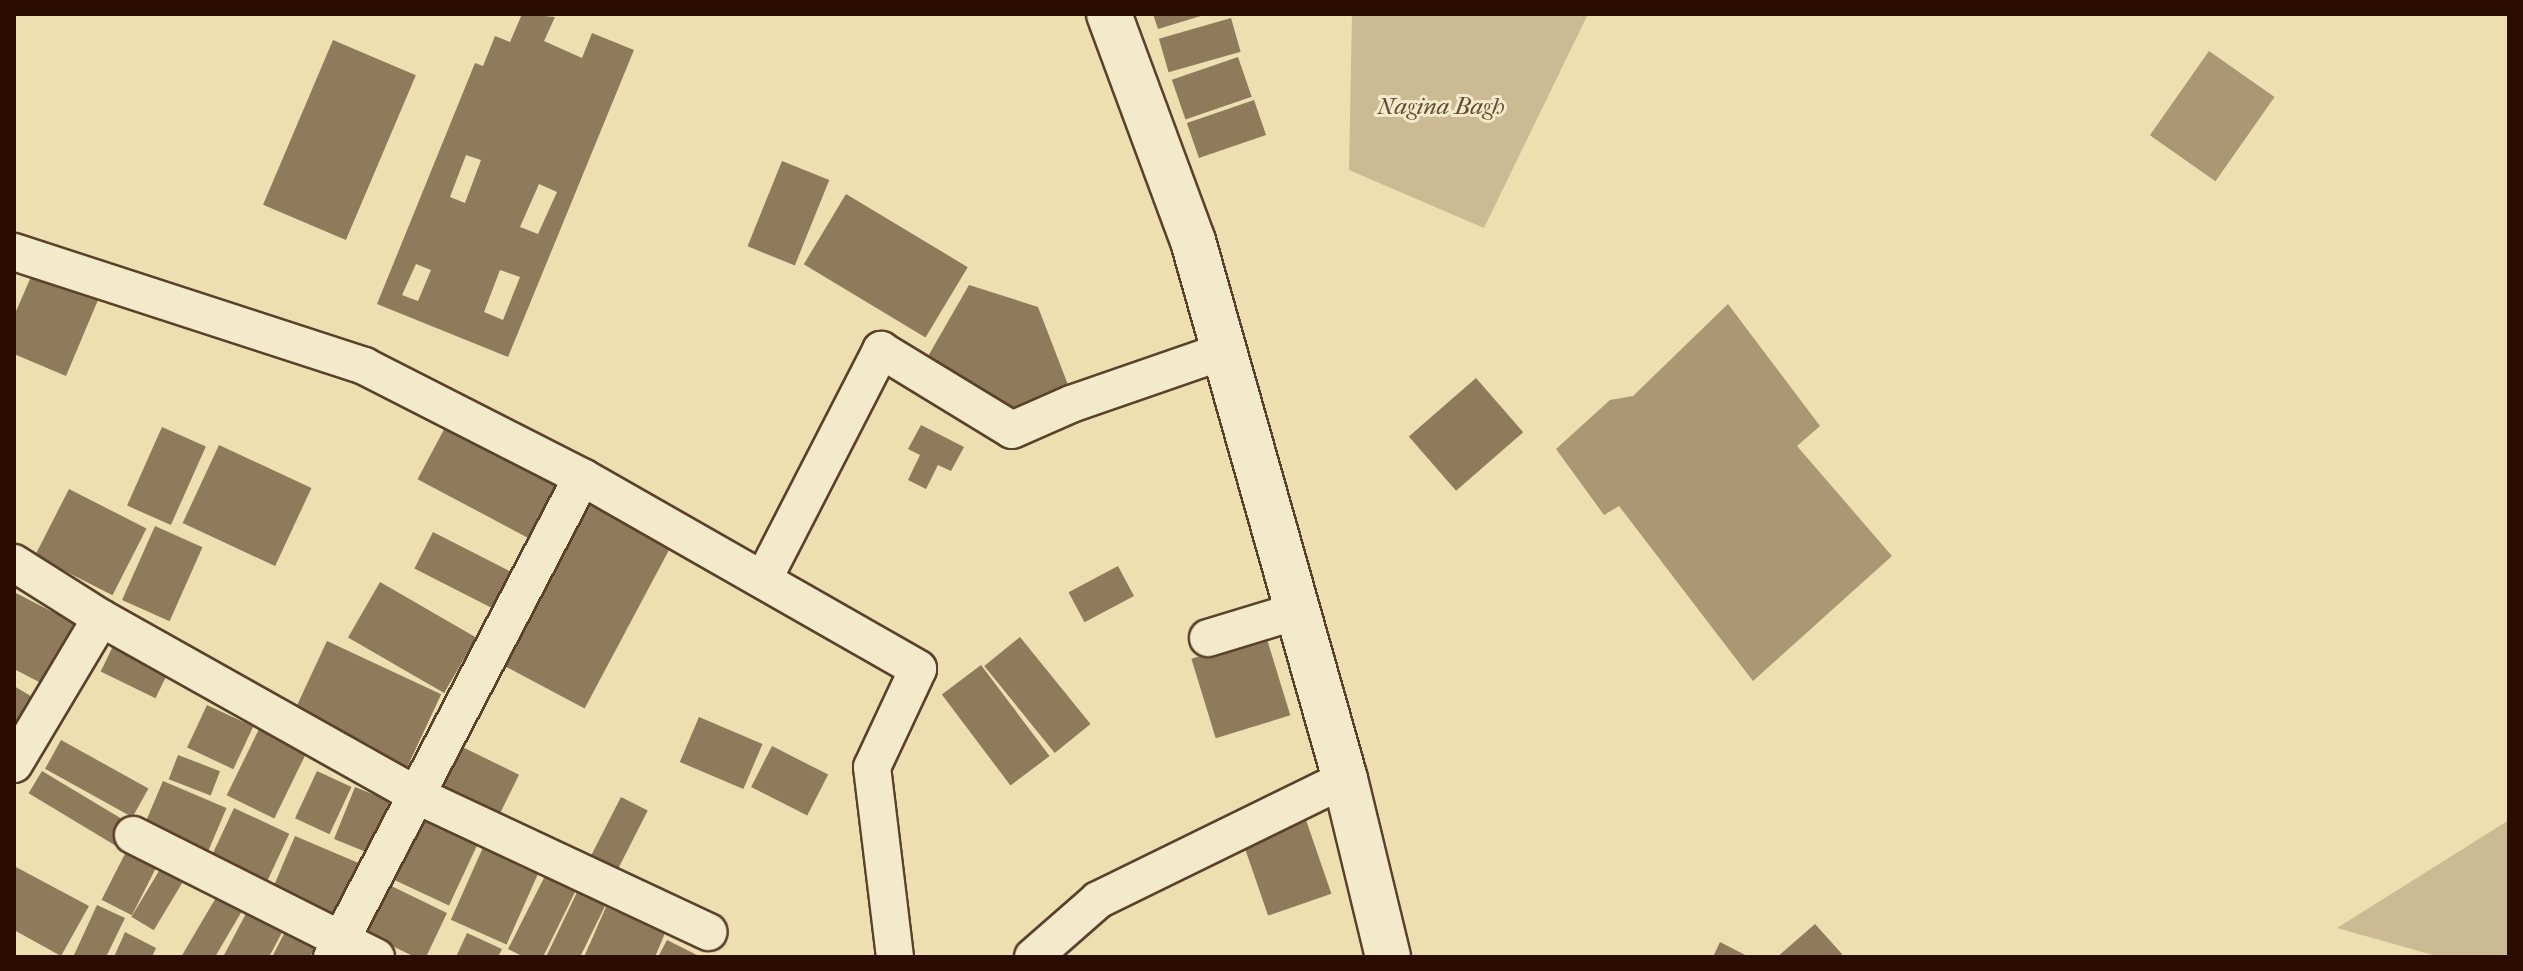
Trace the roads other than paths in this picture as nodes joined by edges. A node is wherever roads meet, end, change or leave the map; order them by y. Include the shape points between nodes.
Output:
1 (1109, 14) edge
2 (14, 252) edge
3 (1224, 351) junction
4 (582, 477) junction
5 (14, 563) edge
6 (763, 580) junction
7 (1297, 611) junction
8 (101, 618) junction
9 (1208, 638) dead end
10 (14, 764) edge
11 (1345, 779) junction
12 (416, 795) junction
13 (133, 835) dead end
14 (709, 932) dead end
15 (337, 947) edge
16 (376, 957) edge
17 (895, 957) edge
18 (1033, 957) edge
19 (1388, 957) edge

1 - 3 street via 1193,241
2 - 4 street via 364,366
3 - 6 street via 1012,430 881,350
3 - 7 street
4 - 6 street
4 - 12 street
5 - 8 street
6 - 17 street via 918,669 872,767
7 - 9 street
7 - 11 street
8 - 10 street
8 - 12 street
11 - 18 street via 1098,900
11 - 19 street
12 - 14 street
12 - 15 street
13 - 15 street
15 - 16 street

